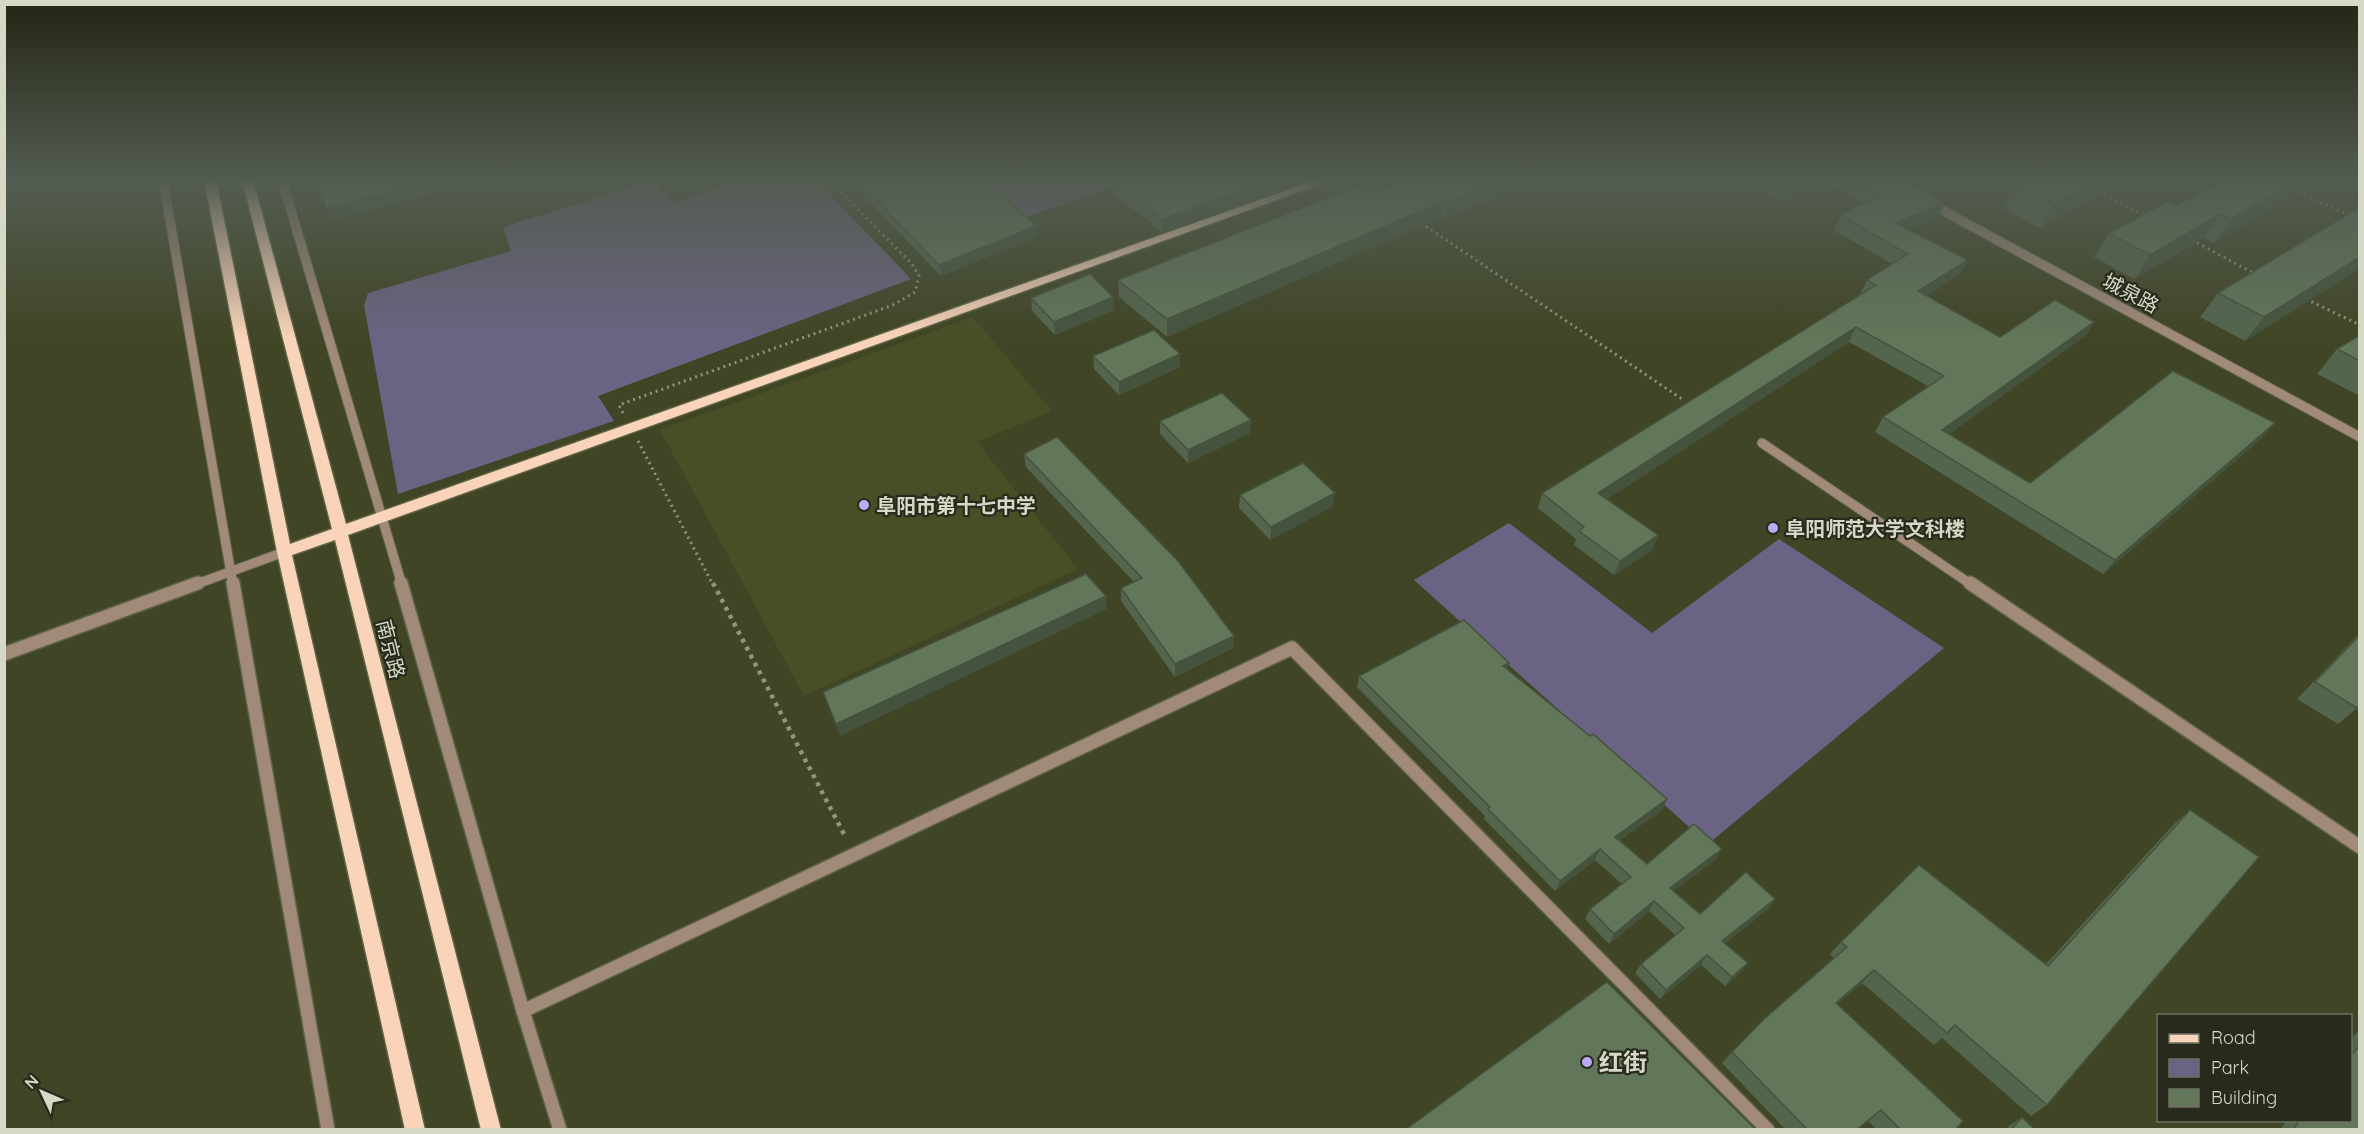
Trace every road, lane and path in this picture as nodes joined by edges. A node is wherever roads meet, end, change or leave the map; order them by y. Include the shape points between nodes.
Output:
1 (173, 233) edge
2 (221, 233) edge
3 (261, 233) edge
4 (298, 233) edge
5 (881, 233) edge
6 (1178, 233) edge
7 (1435, 233) edge
8 (1984, 233) edge
9 (2182, 236) edge
10 (2266, 280) edge
11 (2297, 295) edge
12 (2360, 325) edge
13 (1682, 399) dead end
14 (630, 427) junction
15 (2360, 437) edge
16 (1762, 443) dead end
17 (382, 515) junction
18 (340, 531) junction
19 (284, 552) junction
20 (230, 572) junction
21 (4, 654) edge
22 (2360, 847) edge
23 (854, 855) junction
24 (524, 1011) junction
25 (328, 1130) edge
26 (415, 1130) edge
27 (491, 1130) edge
28 (560, 1130) edge
29 (1768, 1130) edge

1 - 20 street
2 - 19 main road
3 - 18 main road, 南京路
4 - 17 street
5 - 14 path via 920,276 915,291 893,305 619,405
6 - 14 main road
7 - 13 path
8 - 15 street, 城泉路
9 - 10 path
11 - 12 path
14 - 17 main road
14 - 23 path
16 - 22 street
17 - 18 main road
17 - 24 street
18 - 19 main road
18 - 27 main road, 南京路
19 - 20 street
19 - 26 main road
20 - 21 street
20 - 25 street
23 - 24 street
23 - 29 street via 1292,648
24 - 28 street

